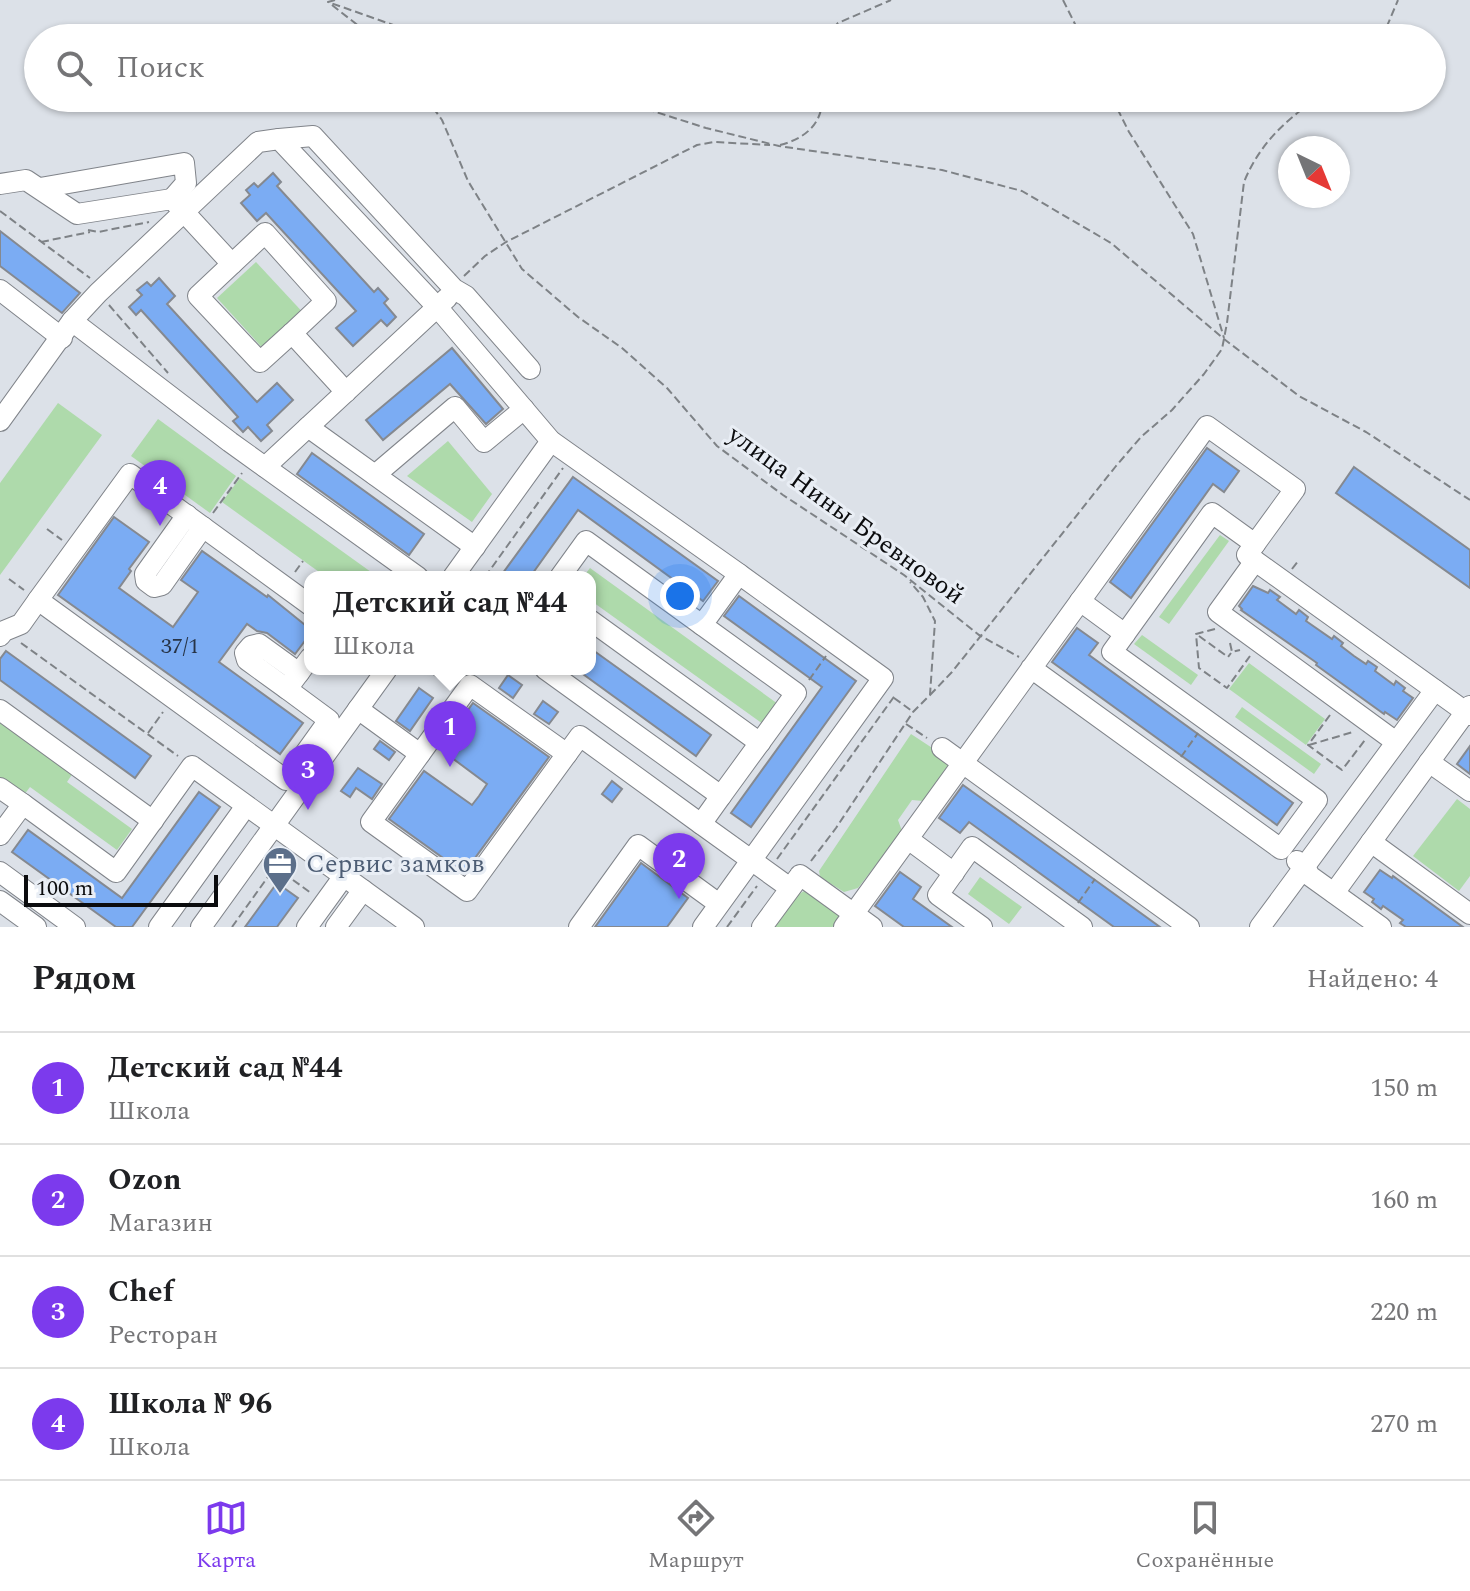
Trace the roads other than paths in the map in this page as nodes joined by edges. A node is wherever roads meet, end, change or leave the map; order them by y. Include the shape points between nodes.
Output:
1 (279, 139) junction
2 (0, 184) edge
3 (40, 188) junction
4 (178, 205) junction
5 (232, 264) junction
6 (454, 289) junction
7 (0, 290) edge
8 (438, 308) junction
9 (67, 330) junction
10 (292, 333) junction
11 (530, 369) dead end
12 (346, 392) junction
13 (3, 409) edge
14 (524, 409) junction
15 (308, 427) junction
16 (551, 441) junction
17 (259, 462) junction
18 (375, 475) junction
19 (475, 547) junction
20 (1255, 553) junction
21 (410, 571) edge
22 (457, 571) edge
23 (564, 571) edge
24 (739, 574) junction
25 (38, 600) junction
26 (304, 601) edge
27 (1080, 601) junction
28 (596, 624) edge
29 (702, 625) junction
30 (1, 632) edge
31 (1125, 634) junction
32 (1031, 668) junction
33 (298, 673) edge
34 (377, 675) edge
35 (553, 675) edge
36 (1435, 690) junction
37 (358, 709) junction
38 (0, 710) edge
39 (1469, 711) edge
40 (1396, 742) junction
41 (760, 743) junction
42 (942, 748) road end
43 (420, 754) junction
44 (567, 754) junction
45 (1429, 762) junction
46 (963, 763) junction
47 (293, 785) junction
48 (0, 788) edge
49 (1470, 791) edge
50 (721, 796) junction
51 (23, 804) junction
52 (246, 806) junction
53 (153, 821) junction
54 (701, 824) junction
55 (274, 826) junction
56 (0, 835) edge
57 (908, 839) junction
58 (1371, 842) junction
59 (1281, 849) junction
60 (759, 866) junction
61 (1305, 867) junction
62 (0, 872) edge
63 (954, 873) junction
64 (344, 876) junction
65 (798, 878) junction
66 (363, 890) junction
67 (1334, 893) junction
68 (0, 901) edge
69 (719, 904) junction
70 (1470, 914) edge
71 (849, 920) edge
72 (36, 927) edge
73 (75, 927) edge
74 (159, 927) edge
75 (201, 927) edge
76 (307, 927) edge
77 (336, 927) edge
78 (414, 927) edge
79 (579, 927) edge
80 (703, 927) edge
81 (762, 927) edge
82 (872, 927) edge
83 (982, 927) edge
84 (1082, 927) edge
85 (1189, 927) edge
86 (1260, 927) edge
87 (1381, 927) edge

1 - 4 street via 258,142
1 - 6 street via 313,136
1 - 8 street
2 - 3 street via 26,180
3 - 4 street via 77,214
3 - 4 street via 184,163 186,183
4 - 5 street
4 - 9 street via 98,288
5 - 10 street via 198,296 260,362
5 - 10 street via 265,233 326,301
6 - 8 street
6 - 11 street
7 - 9 street
8 - 12 street
8 - 14 street
9 - 13 street
9 - 17 street
10 - 12 street
12 - 15 street
14 - 16 street
14 - 18 street via 484,442 455,407
15 - 17 street
15 - 18 street
16 - 19 street
16 - 24 street
17 - 21 street
18 - 19 street
19 - 22 street
20 - 27 street via 1295,489 1207,426
20 - 31 street via 1212,513
20 - 36 street
20 - 40 street via 1218,612
23 - 29 street via 586,541
24 - 29 street
24 - 60 street via 883,678
25 - 26 street via 130,474
25 - 30 street via 21,624
25 - 47 street
27 - 31 street
27 - 32 street
28 - 41 street
29 - 41 street via 796,693
31 - 59 street via 1112,652 1317,800
32 - 46 street
32 - 59 street
33 - 47 street via 329,720
34 - 37 street
35 - 50 street
36 - 39 street
36 - 40 street
37 - 43 street
37 - 47 street
38 - 53 street
39 - 45 street
40 - 61 street
41 - 50 street
42 - 46 street
43 - 44 street via 470,685
43 - 44 street via 371,822 467,891
44 - 54 street via 580,736
45 - 49 street
45 - 58 street
46 - 57 street
46 - 85 street
47 - 55 street
48 - 51 street
50 - 54 street
51 - 53 street via 116,872
51 - 56 street
52 - 53 street via 192,766
52 - 55 street
52 - 74 street
54 - 60 street
55 - 64 street
55 - 75 street
57 - 63 street
57 - 71 street
58 - 67 street
58 - 70 street
59 - 61 street
60 - 65 street
60 - 69 street
61 - 67 street
61 - 86 street
62 - 73 street
63 - 83 street via 938,895
63 - 84 street via 972,847
64 - 66 street
64 - 76 street
65 - 71 street
65 - 81 street
66 - 77 street
66 - 78 street
67 - 87 street
68 - 72 street
69 - 79 street via 638,845
69 - 80 street
71 - 82 street

